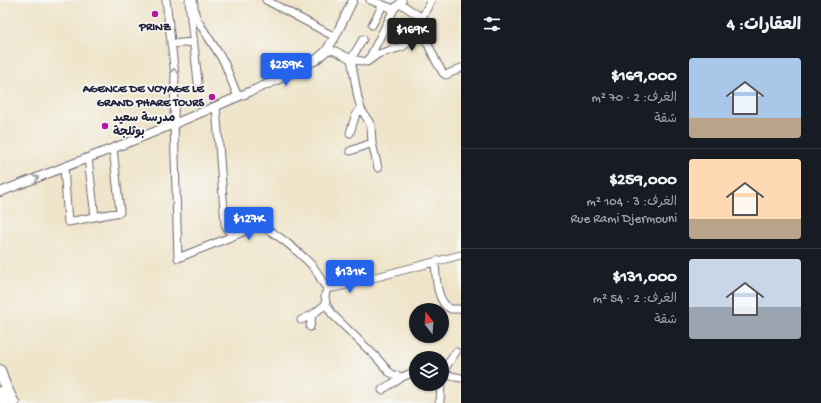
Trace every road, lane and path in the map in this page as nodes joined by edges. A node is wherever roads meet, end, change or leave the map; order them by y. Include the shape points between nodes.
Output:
1 (166, 0) edge
2 (188, 0) edge
3 (193, 0) edge
4 (266, 0) edge
5 (370, 0) edge
6 (431, 0) edge
7 (349, 1) edge
8 (401, 2) edge
9 (383, 5) junction
10 (394, 9) junction
11 (422, 18) junction
12 (372, 25) dead end
13 (419, 26) junction
14 (335, 37) junction
15 (363, 40) dead end
16 (193, 42) junction
17 (171, 44) junction
18 (328, 50) junction
19 (351, 59) junction
20 (367, 62) junction
21 (461, 68) edge
22 (198, 82) dead end
23 (238, 96) junction
24 (216, 106) junction
25 (361, 109) junction
26 (174, 124) junction
27 (350, 133) dead end
28 (372, 143) junction
29 (113, 148) junction
30 (350, 151) dead end
31 (88, 158) junction
32 (64, 167) junction
33 (378, 168) dead end
34 (0, 192) edge
35 (95, 218) junction
36 (232, 237) junction
37 (461, 255) edge
38 (435, 262) junction
39 (327, 288) junction
40 (326, 304) junction
41 (461, 309) edge
42 (312, 315) junction
43 (301, 320) dead end
44 (310, 327) dead end
45 (456, 352) dead end
46 (449, 362) edge
47 (0, 370) edge
48 (409, 374) edge
49 (449, 375) edge
50 (402, 376) junction
51 (461, 378) edge
52 (382, 390) dead end
53 (441, 391) edge
54 (0, 392) edge
55 (5, 403) edge
56 (14, 403) edge
57 (438, 403) edge

1 - 17 street
2 - 16 street
3 - 23 street via 198,21 224,62
4 - 14 street
5 - 9 street
6 - 11 street
7 - 14 main road
8 - 10 street
8 - 11 street
9 - 10 street
9 - 12 street
10 - 20 street
11 - 13 street
13 - 20 street via 408,43 378,54
13 - 21 street via 443,73 446,75
14 - 18 main road
15 - 19 street
16 - 17 street
16 - 22 street
26 -> 17 street via 175,75
18 - 19 street
18 - 23 main road via 316,60 275,81
19 - 20 street
19 - 25 street
23 - 24 main road
24 - 26 main road
24 - 36 street via 225,224
25 - 27 street via 356,114
25 - 28 street via 370,122
26 - 29 main road
26 - 36 street via 178,258
28 - 30 street
28 - 33 street
29 - 31 main road
29 - 35 street via 120,212
31 - 32 main road
31 - 35 street
34 -> 32 main road
32 - 35 street via 68,222
36 - 39 street via 263,226 306,259
37 - 38 street
38 - 39 street
38 - 41 street via 438,292 446,305 452,309
39 - 40 street
40 - 42 street
40 - 50 street via 332,314 389,372
42 - 43 street
42 - 44 street
45 - 46 street
47 - 56 highway
48 - 50 street
49 - 51 street
50 - 52 street
53 - 57 street
54 - 55 highway

